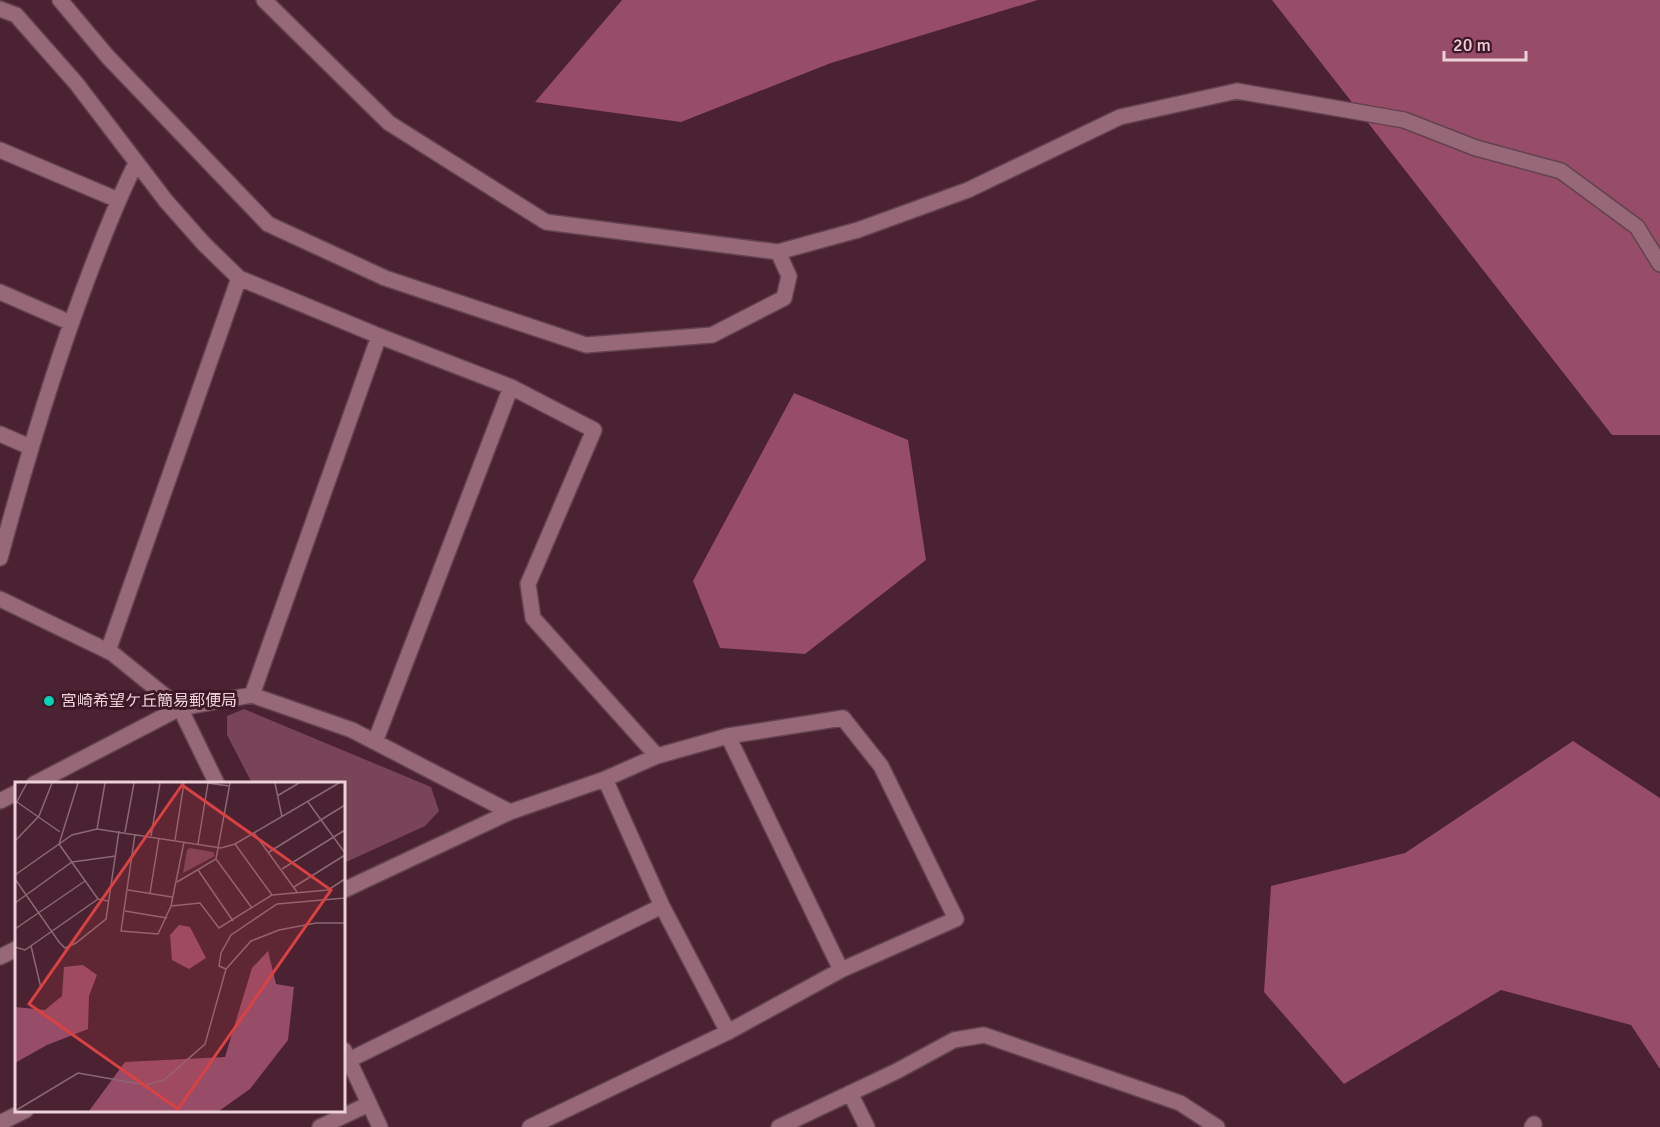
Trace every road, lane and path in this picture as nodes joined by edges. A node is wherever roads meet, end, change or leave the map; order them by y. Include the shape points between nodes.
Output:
1 (60, 0) edge
2 (264, 0) edge
3 (0, 9) edge
4 (0, 150) edge
5 (136, 164) junction
6 (118, 200) junction
7 (778, 252) junction
8 (1660, 264) edge
9 (239, 278) junction
10 (0, 292) edge
11 (70, 323) junction
12 (379, 336) junction
13 (511, 387) junction
14 (0, 434) edge
15 (30, 447) junction
16 (0, 558) edge
17 (0, 599) edge
18 (108, 651) junction
19 (252, 695) junction
20 (180, 708) junction
21 (728, 736) junction
22 (375, 742) junction
23 (657, 756) junction
24 (605, 779) junction
25 (36, 782) edge
26 (217, 782) edge
27 (15, 794) edge
28 (0, 801) edge
29 (510, 812) junction
30 (345, 890) edge
31 (662, 906) junction
32 (15, 950) edge
33 (0, 957) edge
34 (841, 970) junction
35 (728, 1032) junction
36 (346, 1055) edge
37 (850, 1093) junction
38 (369, 1104) junction
39 (22, 1112) edge
40 (0, 1123) edge
41 (320, 1127) edge
42 (380, 1127) edge
43 (530, 1127) edge
44 (779, 1127) edge
45 (867, 1127) edge
46 (1217, 1127) edge

1 - 7 street via 108,57 268,224 385,278 586,345 712,335 784,298 789,276
2 - 7 street via 389,123 546,222
3 - 5 street via 16,15 76,83
4 - 6 street
5 - 6 street
5 - 9 street via 196,235
6 - 11 street
7 - 8 street via 858,230 968,190 1120,117 1237,91 1404,120 1476,148 1561,171 1637,226
9 - 12 street
9 - 18 street
10 - 11 street
11 - 15 street
12 - 13 street
12 - 19 street
13 - 22 street
13 - 23 street via 594,430 528,585 533,618
14 - 15 street
15 - 16 street
17 - 18 street
18 - 20 street
19 - 20 street
19 - 22 street
20 - 25 street
20 - 26 street
21 - 23 street
21 - 34 street
21 - 34 street via 843,718 881,766 957,919
22 - 29 street
23 - 24 street
24 - 29 street
24 - 31 street
27 - 28 street
29 - 30 street
31 - 35 street
31 - 36 street
32 - 33 street
34 - 35 street
35 - 43 street
36 - 38 street
37 - 44 street
37 - 45 street
37 - 46 street via 954,1040 984,1035 1180,1103
38 - 41 street
38 - 42 street
39 - 40 street

